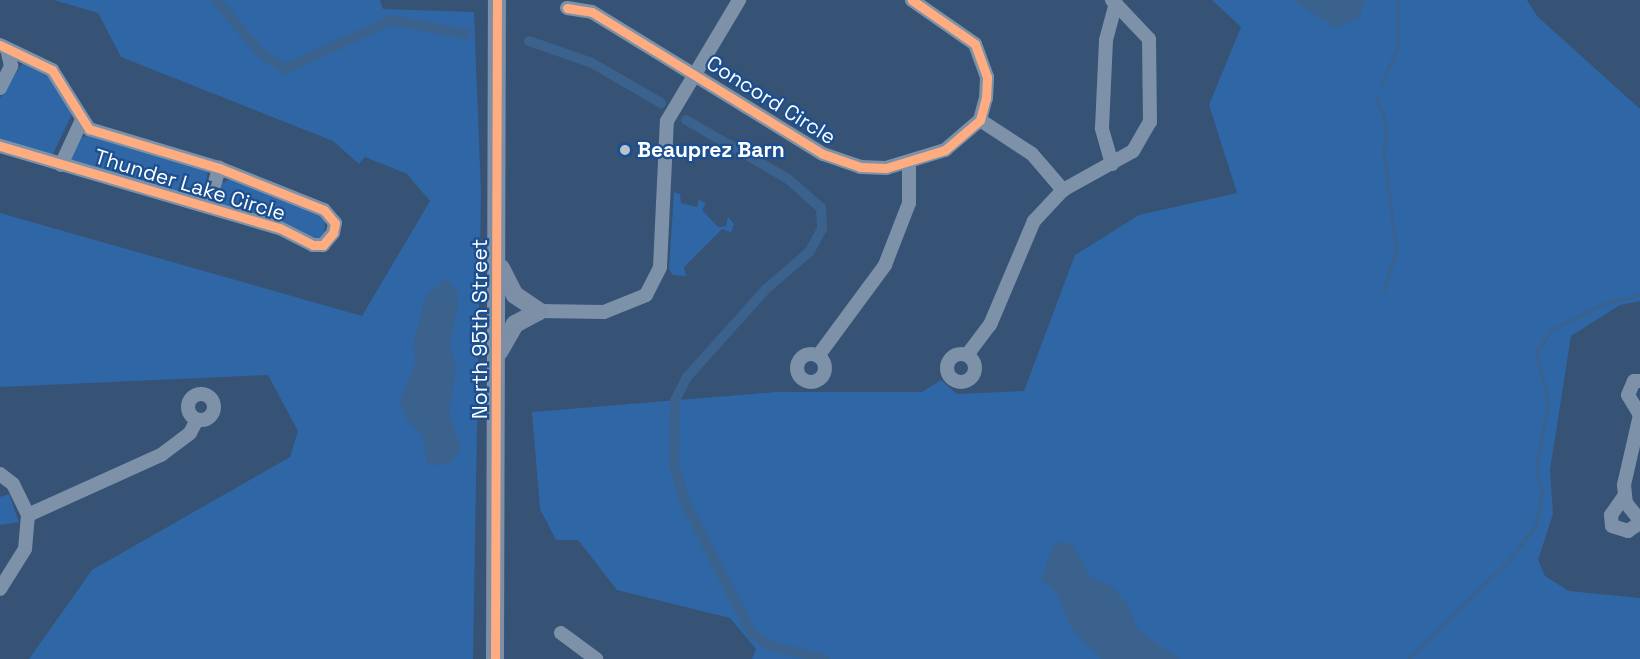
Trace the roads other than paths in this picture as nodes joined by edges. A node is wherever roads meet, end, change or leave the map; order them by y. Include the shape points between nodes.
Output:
1 (497, 0) edge
2 (740, 0) edge
3 (912, 0) edge
4 (1114, 2) edge
5 (567, 8) dead end
6 (4, 47) edge
7 (46, 65) junction
8 (11, 66) junction
9 (694, 73) junction
10 (0, 88) edge
11 (980, 120) junction
12 (81, 122) junction
13 (0, 146) edge
14 (909, 164) junction
15 (1112, 164) junction
16 (61, 165) junction
17 (219, 168) junction
18 (1063, 190) junction
19 (208, 207) junction
20 (498, 261) junction
21 (539, 311) junction
22 (967, 355) dead end
23 (498, 356) junction
24 (818, 356) dead end
25 (1640, 381) edge
26 (1640, 415) edge
27 (197, 420) dead end
28 (0, 474) edge
29 (1625, 495) junction
30 (28, 515) junction
31 (1640, 522) edge
32 (0, 589) edge
33 (561, 633) dead end
34 (495, 659) edge
35 (596, 659) edge

1 - 20 main road, North 95th Street
2 - 9 street
3 - 11 street via 975,44 987,76
4 - 15 street via 1106,40 1102,128
4 - 15 street via 1141,26 1153,55 1150,122 1133,151
5 - 9 street, Concord Circle via 592,12
6 - 7 street
6 - 8 street
7 - 8 street
7 - 12 street, Thunder Lake Circle
8 - 10 street
9 - 14 street, Concord Circle via 841,162 886,168
9 - 21 street via 667,121 660,267 646,295 604,312
11 - 14 street, Concord Circle via 945,150
11 - 18 street via 1032,154
12 - 16 street
12 - 17 street, Thunder Lake Circle via 100,135
13 - 16 street, Thunder Lake Circle
14 - 24 street via 909,203 885,265
15 - 18 street
16 - 19 street, Thunder Lake Circle
17 - 19 street
17 - 19 street, Thunder Lake Circle via 324,210 335,223 333,233 323,244 313,245 279,228
18 - 22 street via 1023,239 993,318
20 - 21 main road via 515,295
20 - 23 main road, North 95th Street
21 - 23 main road via 515,324
23 - 34 main road, North 95th Street
25 - 26 street via 1634,381 1628,395
26 - 29 street via 1628,454
27 - 30 street via 190,434 161,455
28 - 30 street via 13,484
29 - 31 street
29 - 31 street via 1611,515 1612,526 1628,531
30 - 32 street via 25,549
33 - 35 street

